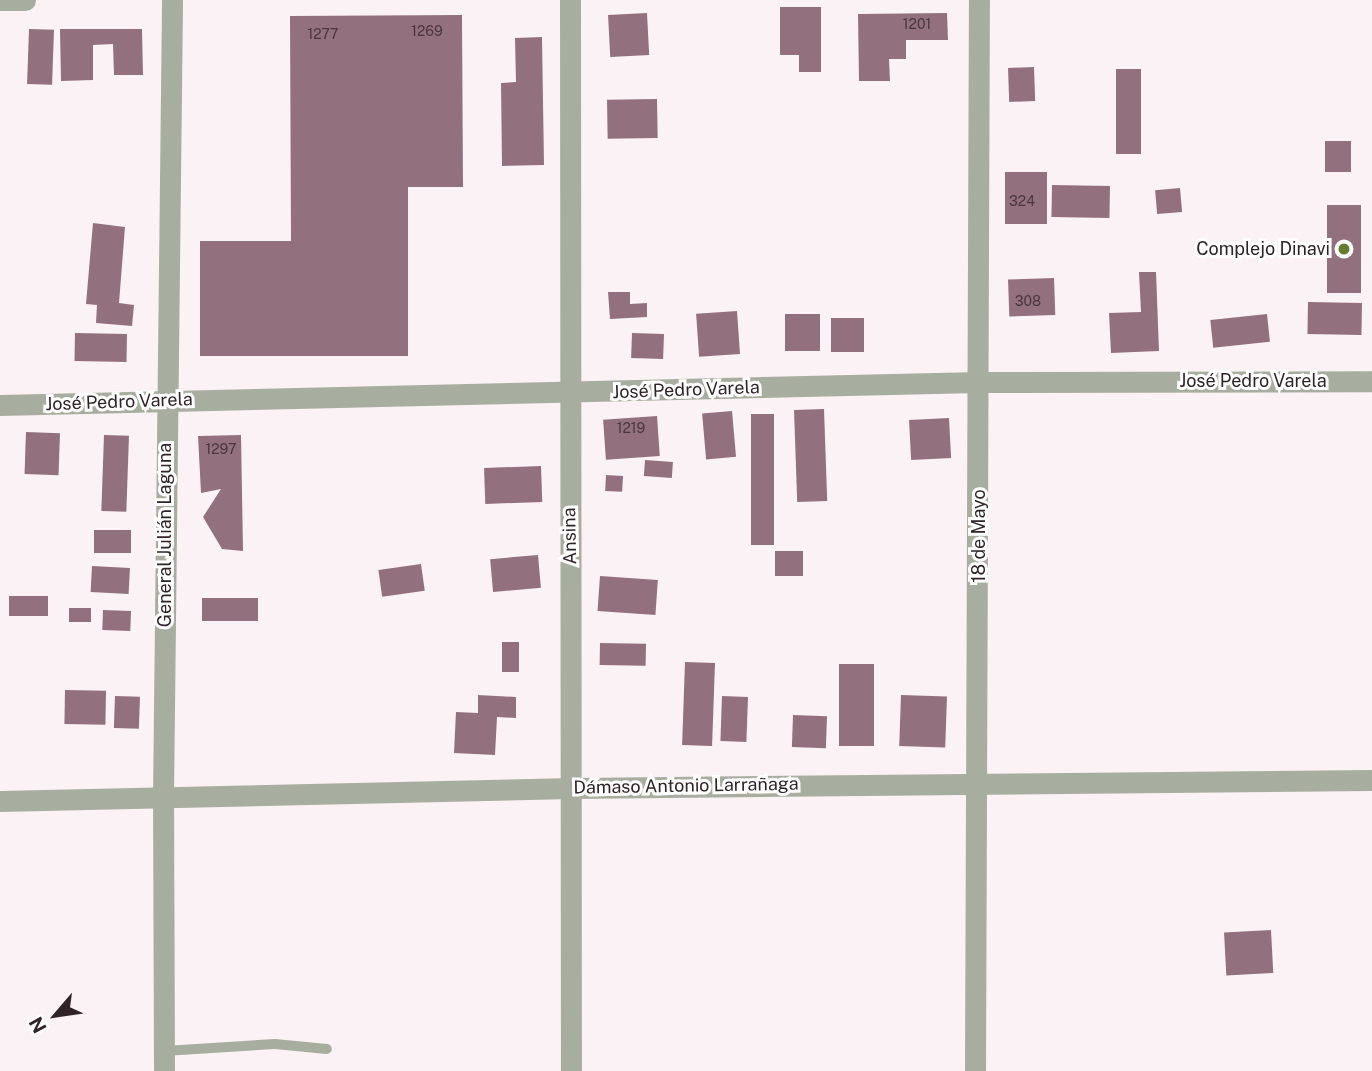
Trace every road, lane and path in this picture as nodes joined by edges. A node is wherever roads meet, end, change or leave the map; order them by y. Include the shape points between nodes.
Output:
1 (0, 0) edge
2 (25, 0) edge
3 (172, 0) edge
4 (570, 0) edge
5 (979, 0) edge
6 (1372, 381) edge
7 (979, 382) junction
8 (568, 393) junction
9 (166, 400) junction
10 (0, 405) edge
11 (1372, 780) edge
12 (978, 782) junction
13 (572, 788) junction
14 (163, 797) junction
15 (0, 801) edge
16 (327, 1049) dead end
17 (164, 1061) edge
18 (571, 1071) edge
19 (975, 1071) edge

1 - 2 street
3 - 9 street, General Julián Laguna
4 - 8 street, Ansina
5 - 7 street, 18 de Mayo
6 - 7 street, José Pedro Varela
7 - 8 street, José Pedro Varela
7 - 12 street, 18 de Mayo
8 - 9 street, José Pedro Varela
8 - 13 street, Ansina
9 - 10 street, José Pedro Varela
9 - 14 street, General Julián Laguna
11 - 12 street, Dámaso Antonio Larrañaga
12 - 13 street, Dámaso Antonio Larrañaga
12 - 19 street, 18 de Mayo
13 - 14 street, Dámaso Antonio Larrañaga
13 - 18 street, Ansina
14 - 15 street, Dámaso Antonio Larrañaga
14 - 17 street, General Julián Laguna
16 - 17 lane via 275,1044

